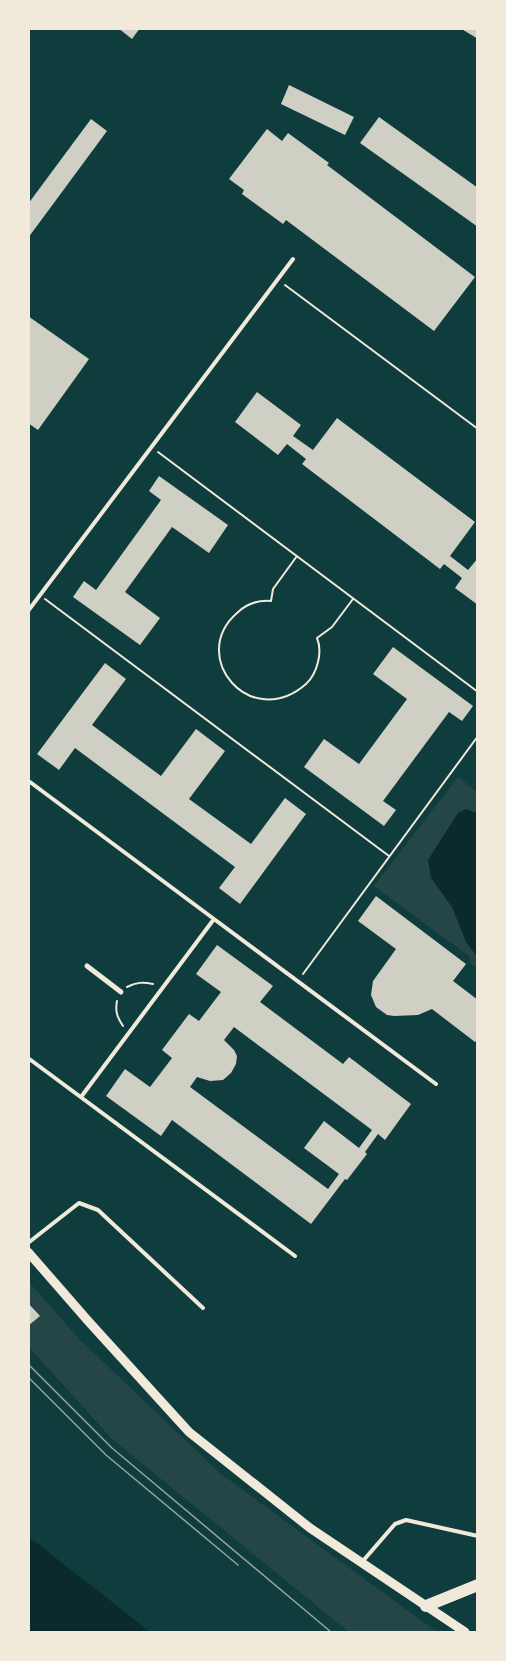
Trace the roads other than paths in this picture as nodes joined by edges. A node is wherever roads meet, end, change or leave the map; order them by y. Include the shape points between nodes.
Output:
1 (293, 260) dead end
2 (28, 611) edge
3 (29, 782) edge
4 (214, 919) junction
5 (87, 966) dead end
6 (121, 992) road end
7 (28, 1058) edge
8 (436, 1084) dead end
9 (81, 1097) junction
10 (28, 1243) edge
11 (28, 1252) edge
12 (295, 1256) dead end
13 (203, 1308) dead end
14 (477, 1536) edge
15 (362, 1563) junction
16 (477, 1584) edge
17 (426, 1606) junction
18 (465, 1632) edge

1 - 2 lane
3 - 4 lane
4 - 8 lane
4 - 9 lane
5 - 6 street
7 - 9 lane
9 - 12 lane
10 - 13 lane via 79,1203 98,1210
11 - 15 main road via 189,1432 310,1528
14 - 15 lane via 406,1520 395,1524
15 - 17 main road
16 - 17 highway
17 - 18 main road

